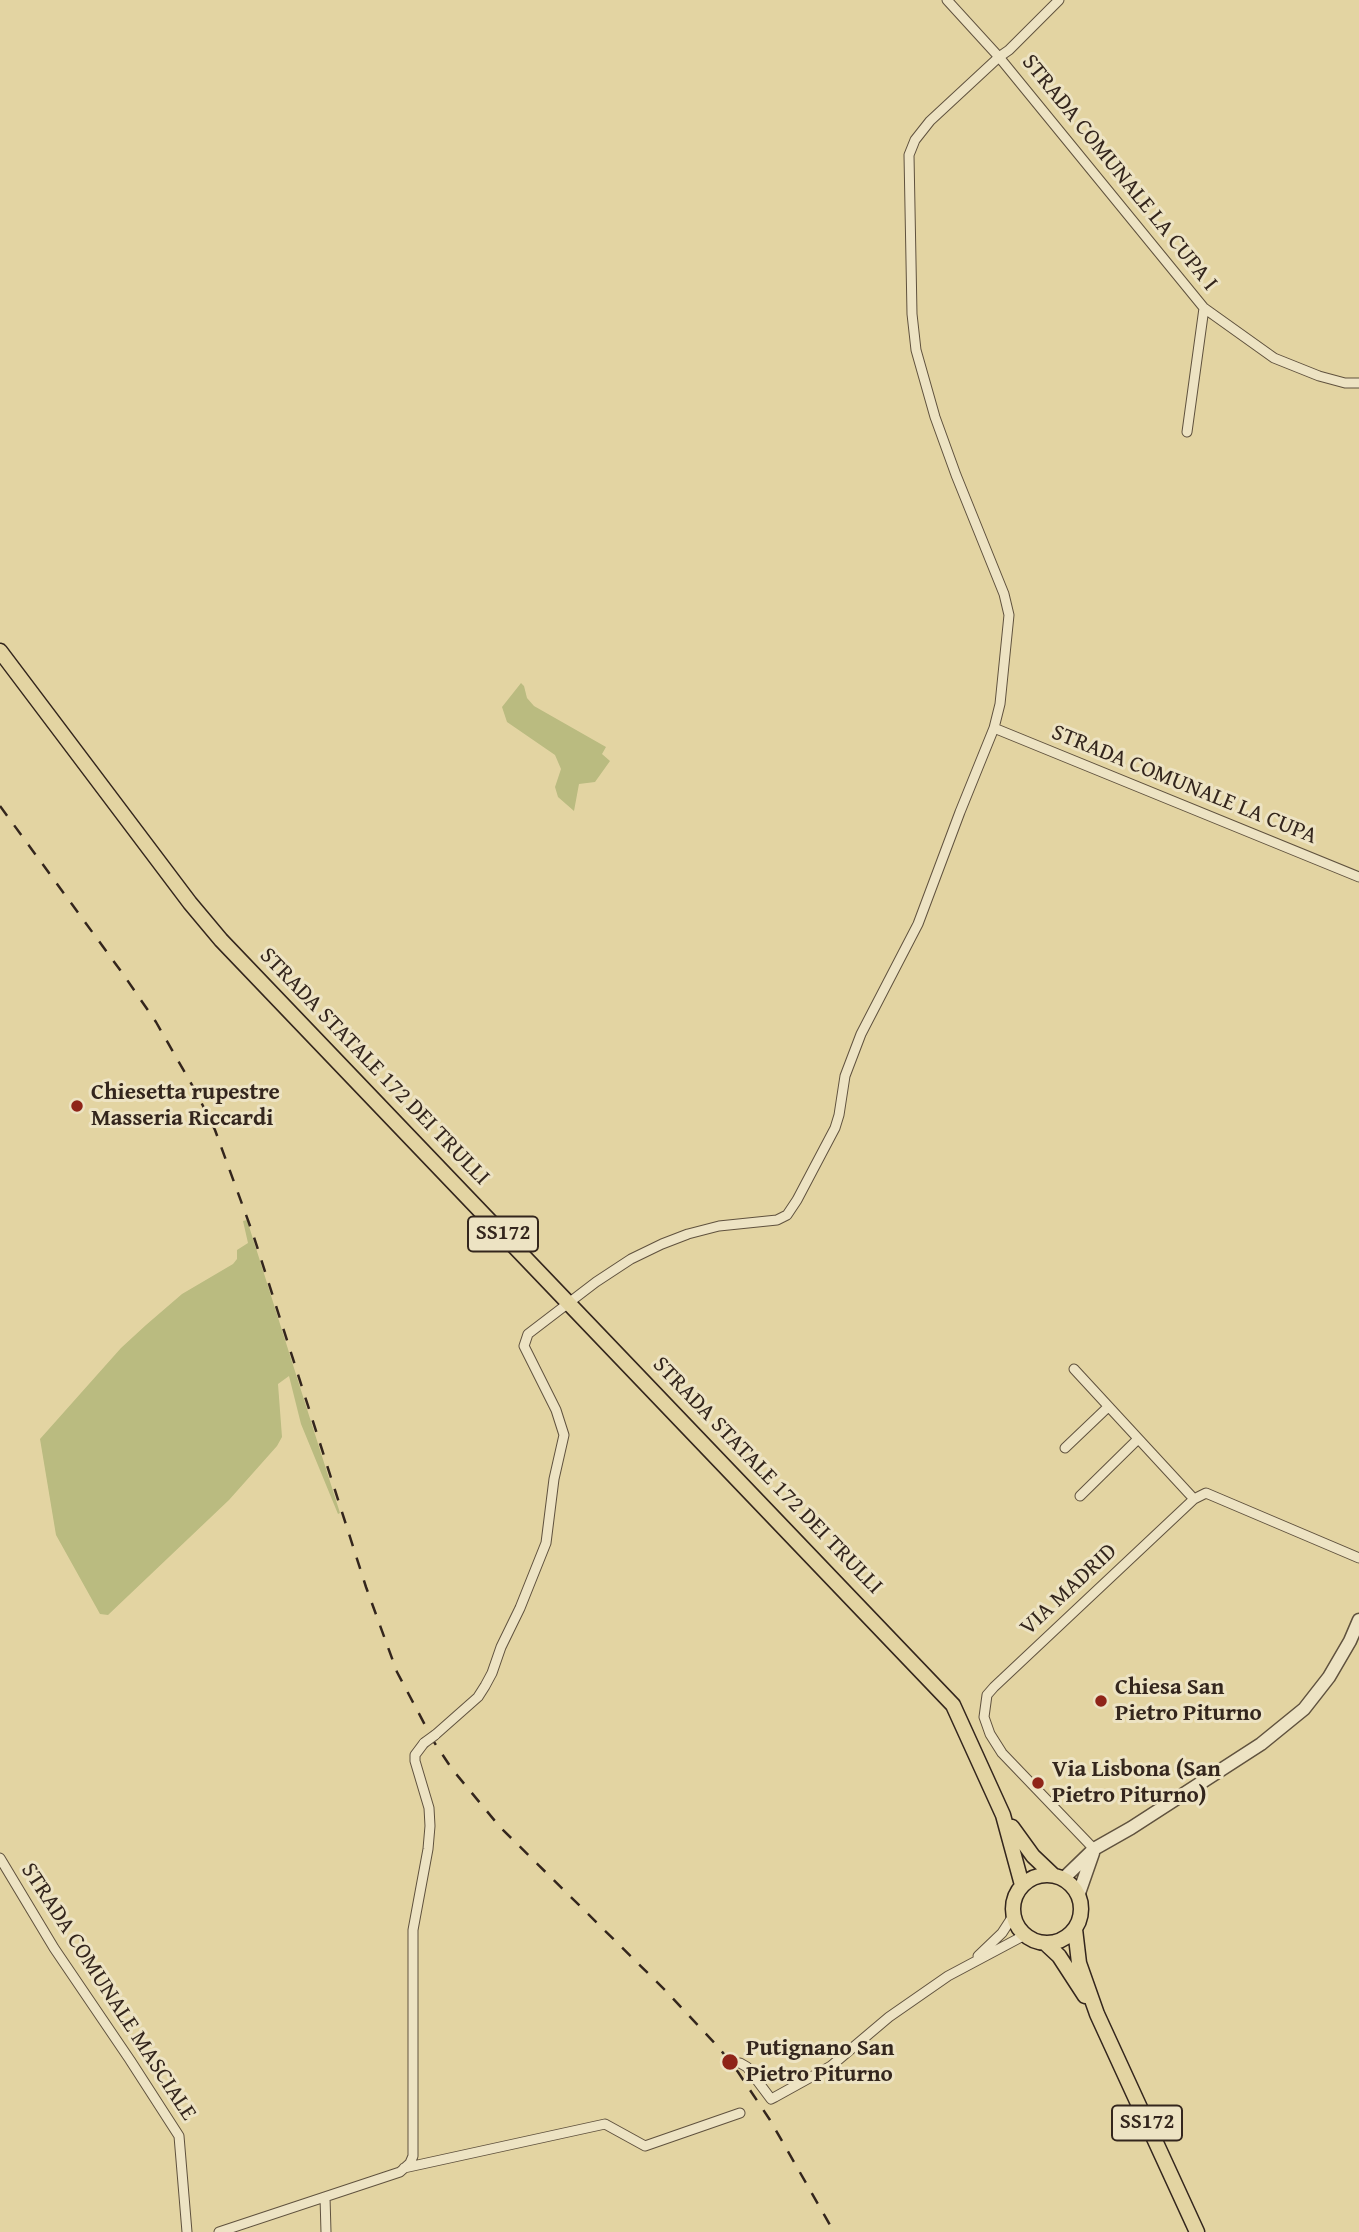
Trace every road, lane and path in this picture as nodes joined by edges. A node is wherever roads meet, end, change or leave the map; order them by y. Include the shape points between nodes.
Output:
1 (947, 0) edge
2 (1059, 0) edge
3 (999, 57) junction
4 (1204, 308) junction
5 (1359, 383) edge
6 (1187, 432) dead end
7 (0, 651) edge
8 (994, 728) junction
9 (1359, 877) edge
10 (568, 1301) junction
11 (1074, 1369) dead end
12 (1108, 1407) junction
13 (1138, 1439) junction
14 (1065, 1448) dead end
15 (1080, 1496) dead end
16 (1194, 1499) junction
17 (1359, 1558) edge
18 (1359, 1620) edge
19 (1003, 1815) junction
20 (1094, 1849) junction
21 (0, 1858) edge
22 (1058, 1877) junction
23 (1022, 1885) junction
24 (1078, 1896) junction
25 (1013, 1916) junction
26 (1075, 1928) junction
27 (1025, 1935) junction
28 (1045, 1943) junction
29 (966, 1966) junction
30 (1097, 2014) junction
31 (740, 2063) dead end
32 (740, 2113) dead end
33 (407, 2166) junction
34 (325, 2197) junction
35 (187, 2232) edge
36 (219, 2232) edge
37 (326, 2232) edge
38 (1197, 2232) edge

1 - 3 street, STRADA COMUNALE LA CUPA I
2 - 3 street
3 - 4 street, STRADA COMUNALE LA CUPA I
3 - 8 street via 930,121 909,155 916,350 935,417 1009,615
4 - 5 street, STRADA COMUNALE LA CUPA I via 1274,358 1319,376
4 - 6 street
7 - 10 main road, STRADA STATALE 172 DEI TRULLI / SS172 via 221,940
8 - 9 street, STRADA COMUNALE LA CUPA
8 - 10 street via 918,924 861,1034 845,1076 835,1128 787,1215 719,1226 674,1240 631,1259
10 - 19 main road, STRADA STATALE 172 DEI TRULLI / SS172 via 953,1705
10 - 33 street, bridge via 524,1341 564,1435 546,1542 489,1680 478,1697 415,1755 430,1826 413,1930 414,2138
11 - 12 street
12 - 13 street
12 - 14 street
13 - 15 street
13 - 16 street
16 - 17 street via 1214,1494
16 - 20 street, VIA MADRID via 988,1695 984,1717 1002,1753
18 - 20 street via 1329,1677 1304,1709 1261,1744
19 - 22 main road, STRADA STATALE 172 DEI TRULLI via 1033,1856
19 - 23 main road, STRADA STATALE 172 DEI TRULLI
20 - 22 street
20 - 24 street
21 - 35 street, STRADA COMUNALE MASCIALE via 179,2136
22 - 23 main road via 1041,1875
22 - 24 main road
23 - 25 main road
24 - 26 main road via 1080,1918
25 - 27 main road
25 - 29 street via 1002,1933
26 - 28 main road via 1067,1937
26 - 30 main road via 1079,1963
27 - 28 main road
27 - 29 street
28 - 30 main road via 1059,1956
29 - 31 street via 888,2017 831,2066 771,2099
30 - 38 main road, SS172
32 - 33 street via 645,2146 606,2124
33 - 34 street
34 - 36 street
34 - 37 street

